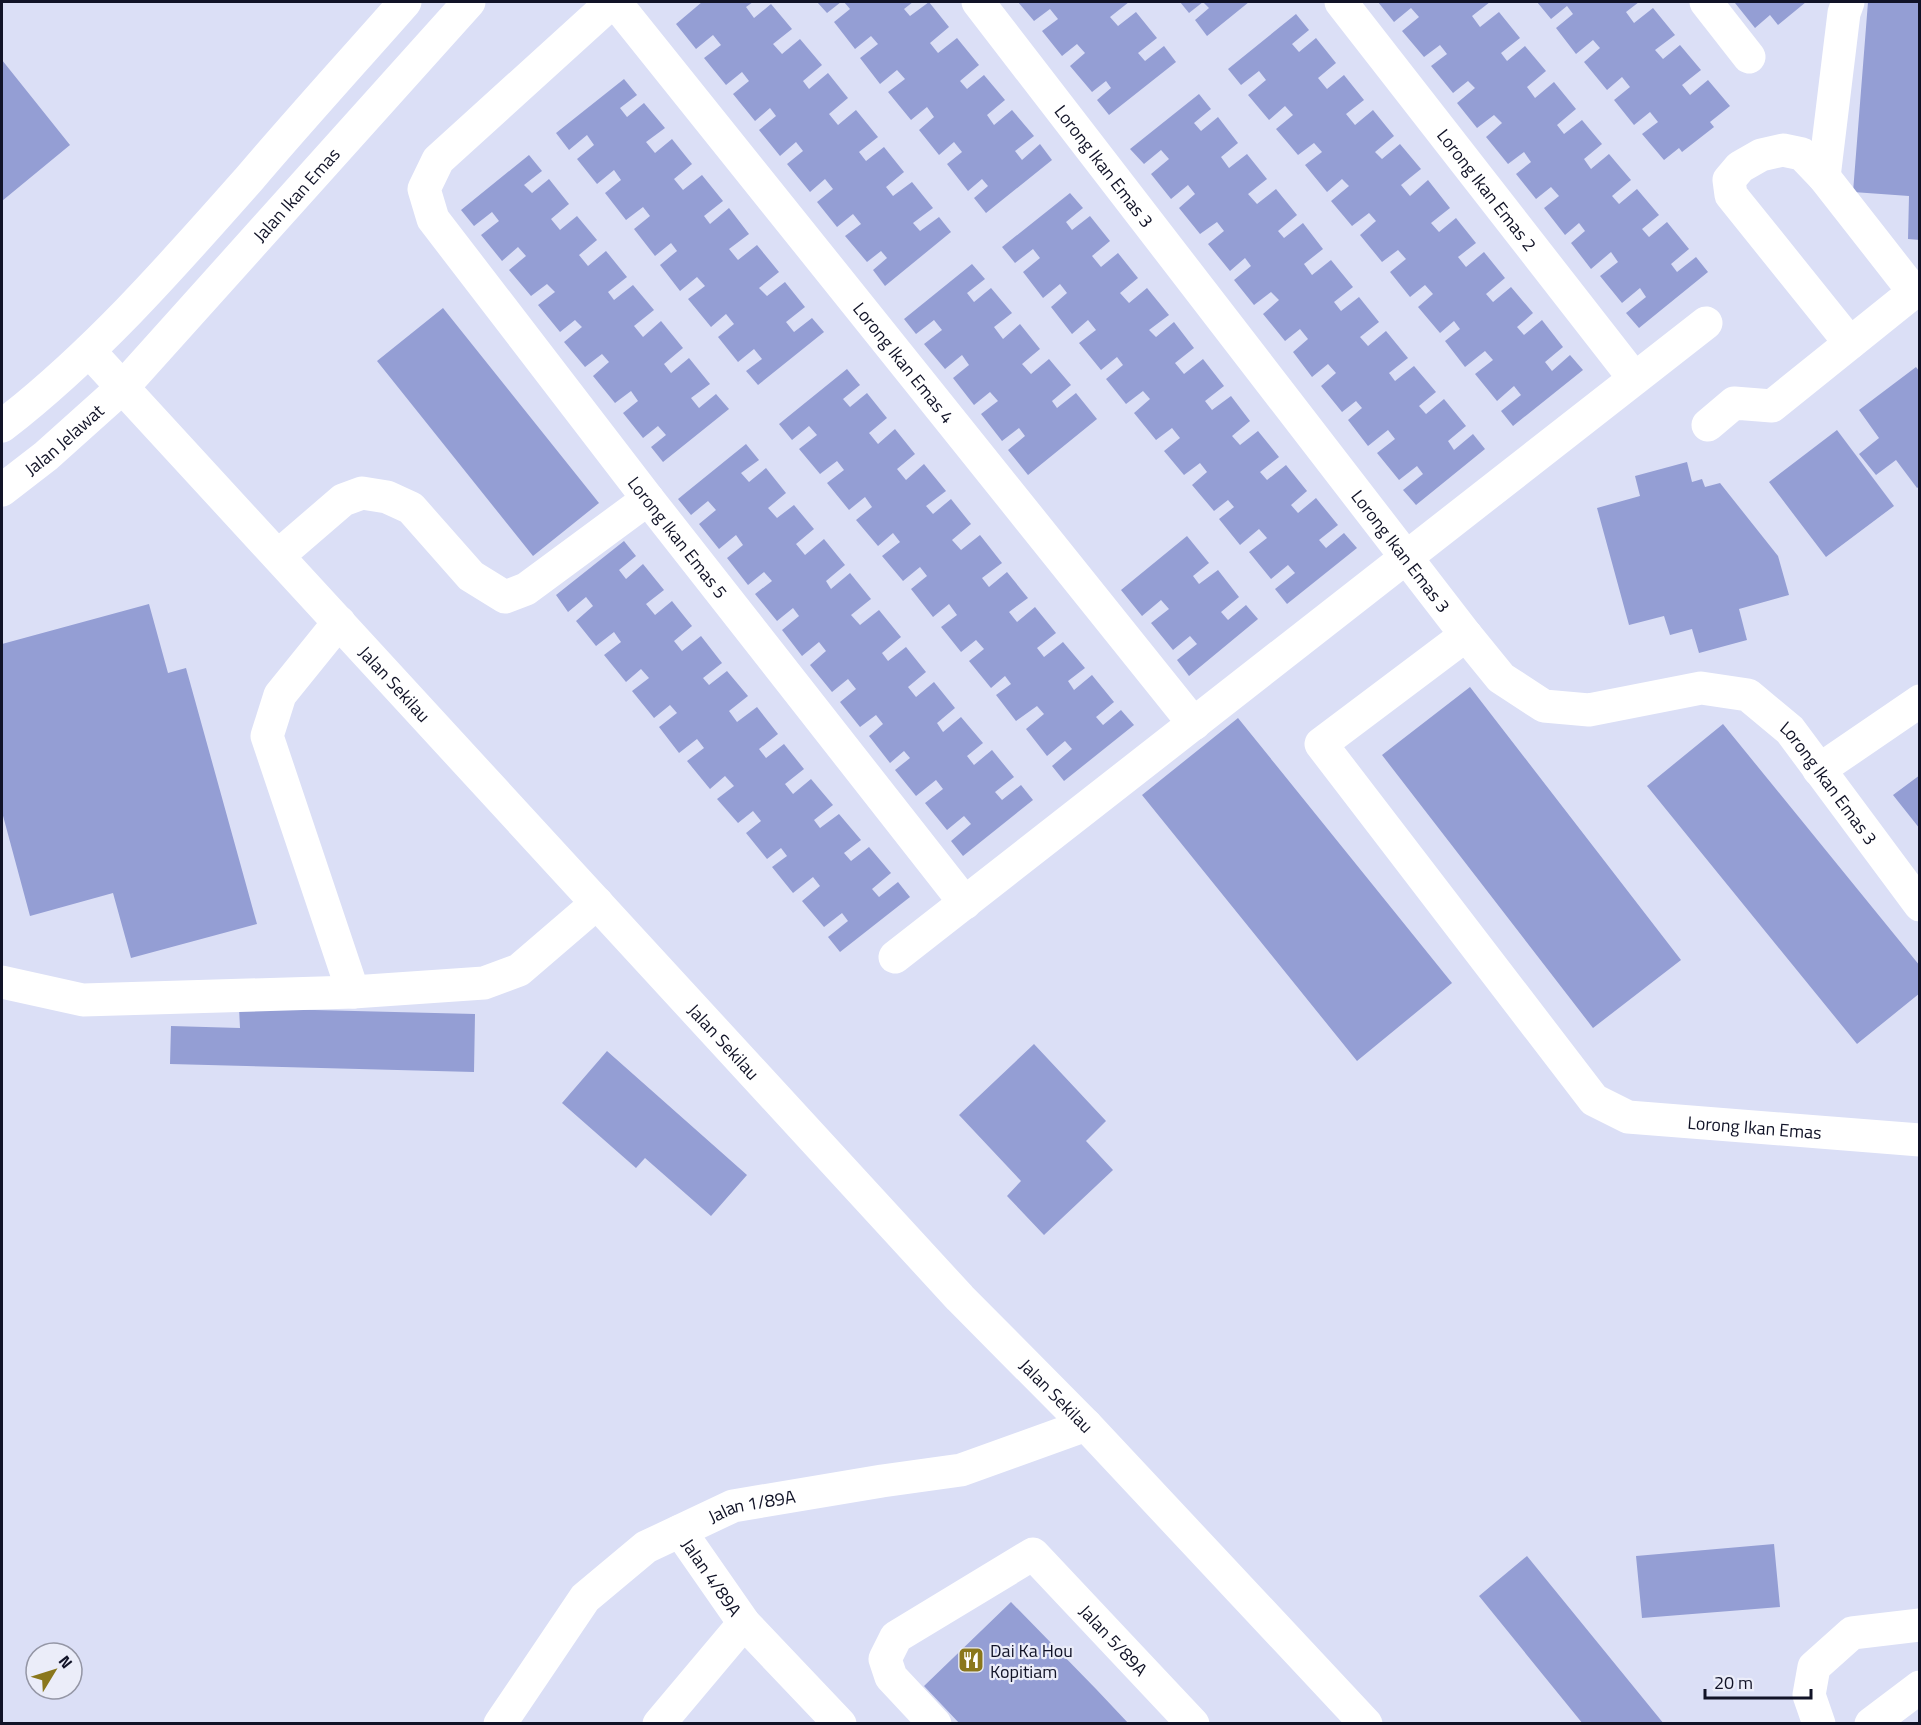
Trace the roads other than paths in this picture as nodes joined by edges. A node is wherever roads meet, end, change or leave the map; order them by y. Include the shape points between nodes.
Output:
1 (405, 2) edge
2 (469, 2) edge
3 (614, 2) edge
4 (978, 2) edge
5 (1341, 2) edge
6 (1706, 2) edge
7 (1848, 2) edge
8 (1749, 57) dead end
9 (1824, 177) junction
10 (1917, 289) edge
11 (1706, 322) dead end
12 (1850, 344) junction
13 (89, 351) junction
14 (1634, 378) junction
15 (123, 387) junction
16 (1708, 425) dead end
17 (2, 426) edge
18 (2, 490) edge
19 (648, 499) junction
20 (278, 556) junction
21 (1406, 557) junction
22 (339, 622) junction
23 (1466, 635) junction
24 (1920, 700) edge
25 (1194, 724) junction
26 (1819, 770) junction
27 (597, 903) junction
28 (964, 903) junction
29 (1920, 905) edge
30 (895, 957) dead end
31 (2, 982) edge
32 (353, 992) junction
33 (1920, 1140) edge
34 (1086, 1425) junction
35 (680, 1531) junction
36 (744, 1623) junction
37 (1920, 1626) edge
38 (1920, 1687) edge
39 (1366, 1723) edge
40 (500, 1724) edge
41 (659, 1724) edge
42 (840, 1724) edge
43 (934, 1724) edge
44 (1193, 1724) edge
45 (1819, 1724) edge
46 (1871, 1724) edge

1 - 13 street via 192,244
2 - 15 street, Jalan Ikan Emas
3 - 19 street, Lorong Ikan Emas 5 via 438,160 424,189 433,219
3 - 25 street, Lorong Ikan Emas 4
4 - 21 street, Lorong Ikan Emas 3
5 - 14 street, Lorong Ikan Emas 2
6 - 8 street
7 - 9 street
9 - 10 street
9 - 12 street via 1802,154 1783,150 1761,155 1740,167 1729,180 1731,195
10 - 12 street
11 - 14 street
12 - 16 street via 1772,406 1734,403
13 - 15 street, Jalan Sekilau
13 - 17 street
14 - 21 street
15 - 18 street, Jalan Jelawat
15 - 20 street, Jalan Sekilau
19 - 20 street via 526,589 505,597 471,576 411,508 387,497 362,493 343,500
19 - 28 street, Lorong Ikan Emas 5
20 - 22 street, Jalan Sekilau
21 - 23 street, Lorong Ikan Emas 3
21 - 25 street
22 - 27 street, Jalan Sekilau
22 - 32 street via 280,695 267,736
23 - 26 street, Lorong Ikan Emas 3 via 1501,678 1544,706 1589,710 1701,688 1748,695 1790,730
23 - 33 street, Lorong Ikan Emas via 1321,744 1594,1100 1628,1117
24 - 26 street
25 - 28 street
26 - 29 street, Lorong Ikan Emas 3
27 - 32 street via 519,970 484,983
27 - 34 street, Jalan Sekilau via 960,1298
28 - 30 street
31 - 32 street via 83,1000
34 - 35 street, Jalan 1/89A via 961,1470 733,1506
34 - 39 street, Jalan Sekilau
35 - 36 street, Jalan 4/89A
35 - 40 street, Jalan 1/89A via 646,1547 585,1598
36 - 41 street, Jalan 4/89A
36 - 42 street, Jalan 4/89A
37 - 45 street via 1852,1633 1815,1667 1809,1695
38 - 46 street
43 - 44 street, Jalan 5/89A via 891,1677 885,1659 896,1637 1033,1554

